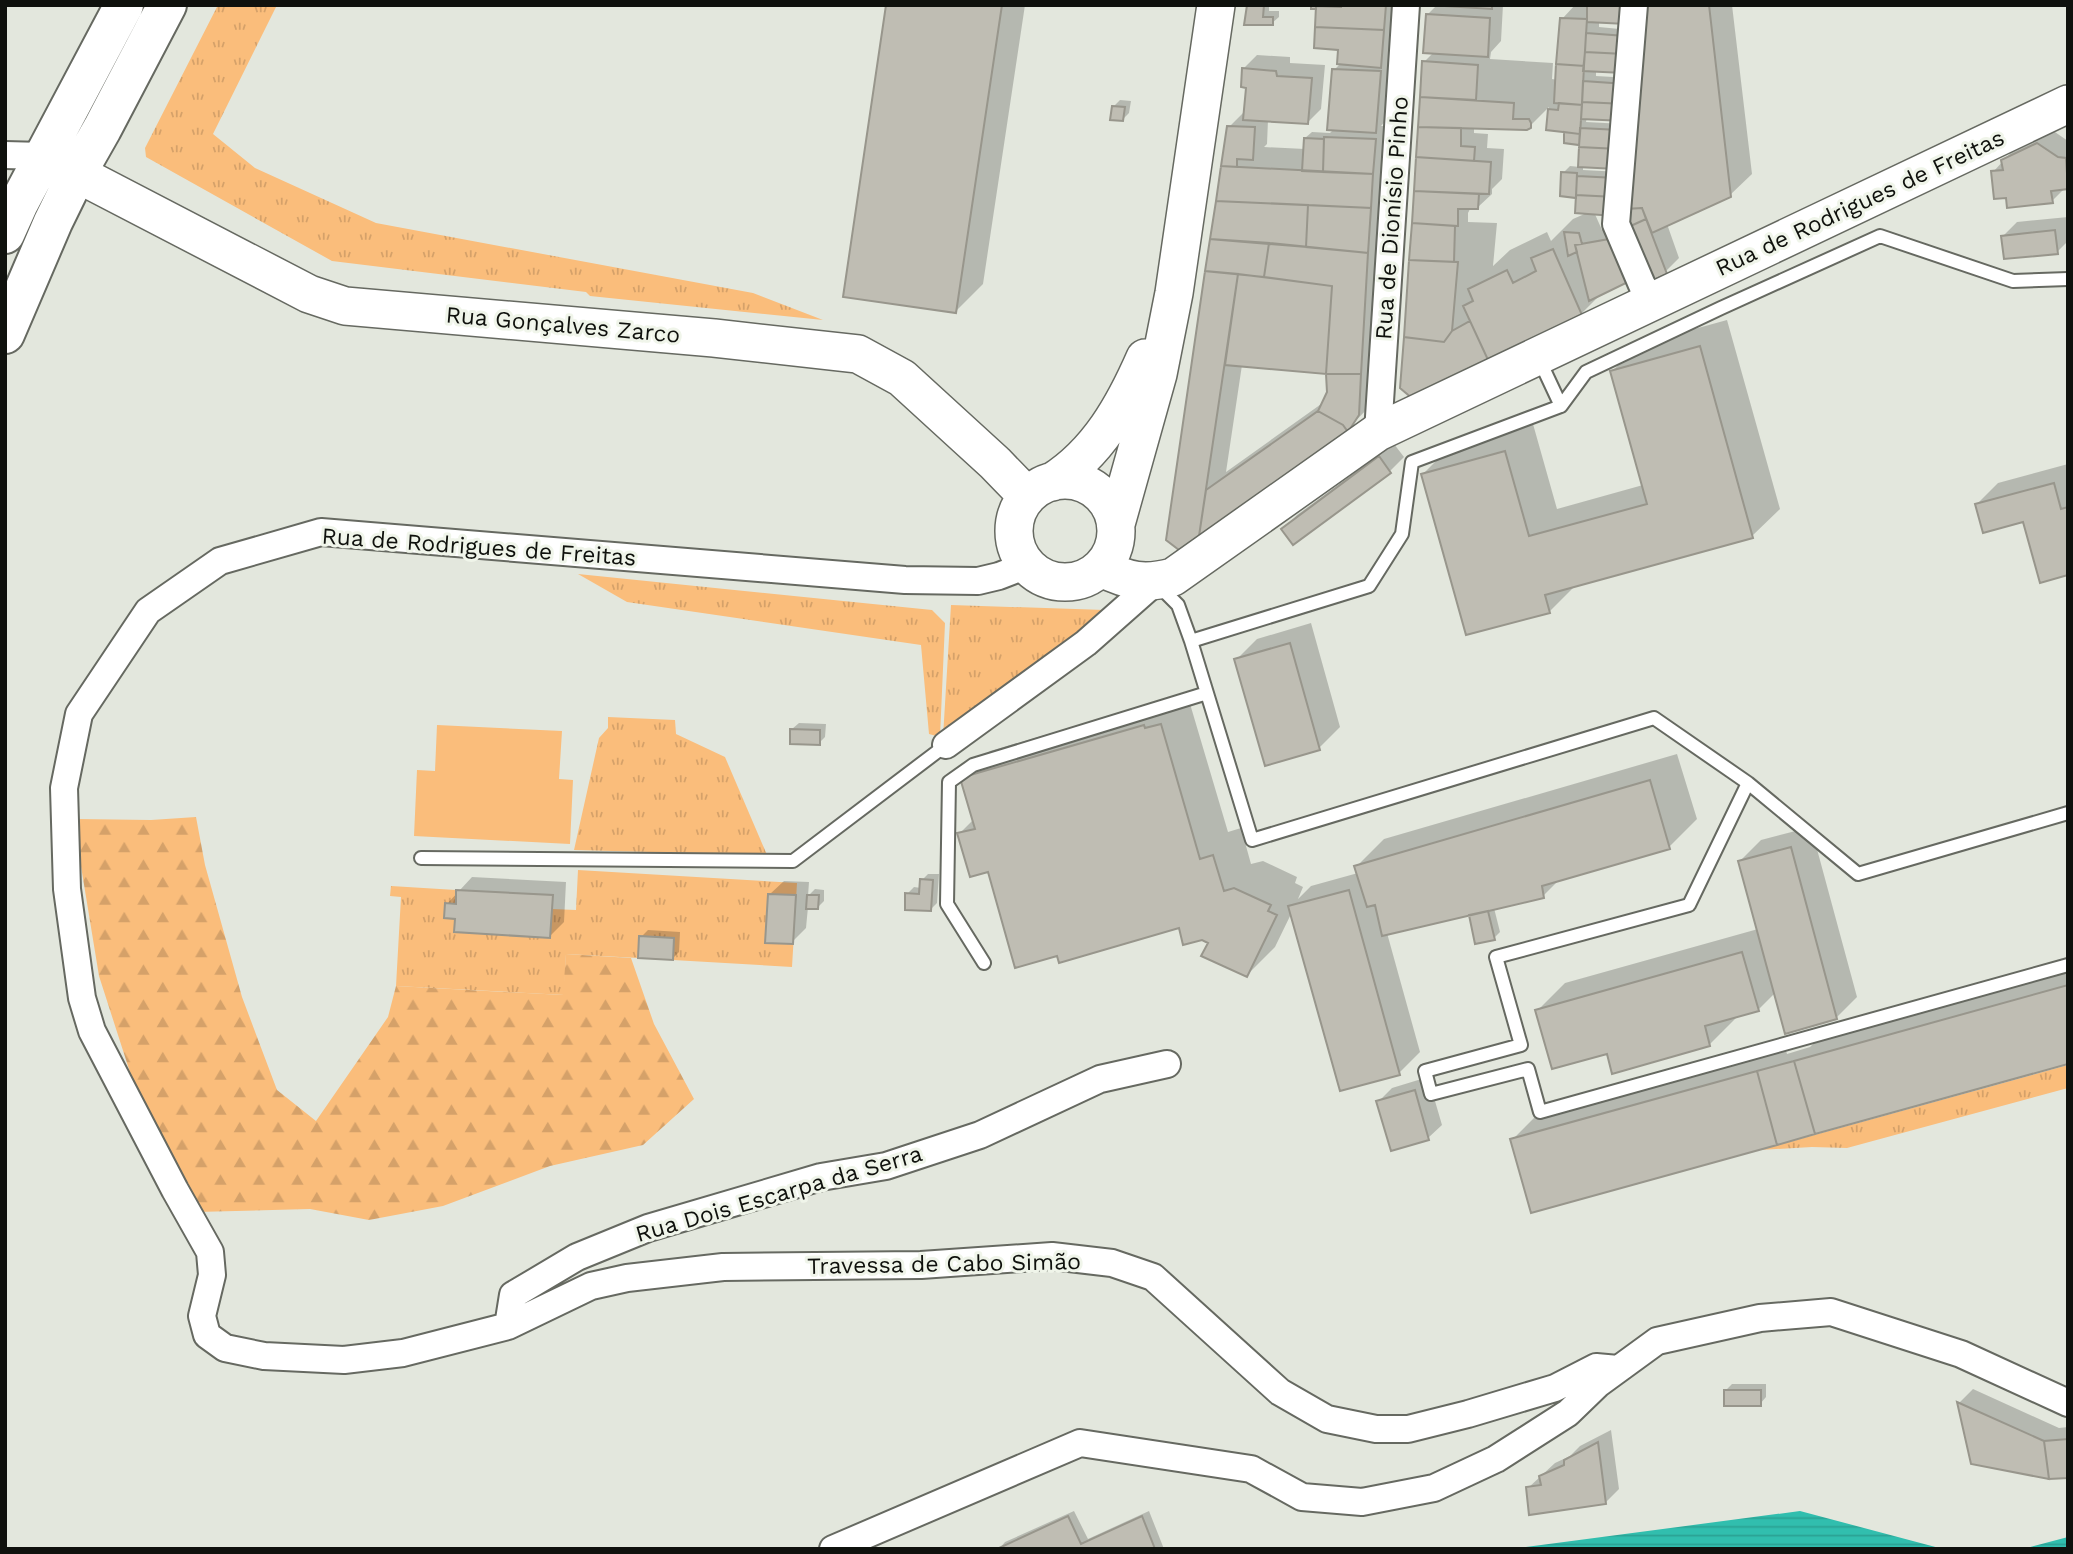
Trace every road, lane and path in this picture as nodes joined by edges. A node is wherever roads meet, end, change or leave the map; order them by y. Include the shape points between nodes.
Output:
1 (124, 5) edge
2 (167, 5) edge
3 (1216, 5) edge
4 (1406, 5) edge
5 (1634, 5) edge
6 (2068, 104) edge
7 (5, 155) edge
8 (43, 156) junction
9 (77, 173) junction
10 (5, 234) edge
11 (2068, 279) edge
12 (1174, 293) junction
13 (1652, 301) junction
14 (5, 334) edge
15 (1537, 356) junction
16 (1561, 406) junction
17 (1378, 432) junction
18 (1040, 489) junction
19 (1116, 524) junction
20 (1027, 565) junction
21 (1101, 568) junction
22 (1155, 582) junction
23 (1191, 641) junction
24 (1207, 693) junction
25 (946, 745) joint
26 (1748, 783) junction
27 (2068, 813) edge
28 (421, 859) dead end
29 (984, 963) dead end
30 (2068, 965) edge
31 (1167, 1064) dead end
32 (508, 1326) junction
33 (1618, 1369) junction
34 (2068, 1403) edge
35 (833, 1549) edge

1 - 8 main road
2 - 9 main road
3 - 12 main road
4 - 17 street, Rua de Dionísio Pinho
5 - 13 street via 1616,224
6 - 13 main road, Rua de Rodrigues de Freitas
7 - 8 street
8 - 9 main road, Rua Gonçalves Zarco
8 - 10 main road
9 - 14 main road
9 - 18 main road, Rua Gonçalves Zarco via 309,294 345,306 858,354 902,378 995,463
11 - 16 lane via 2013,281 1880,236 1586,372
12 - 18 main road via 1133,387 1104,433 1077,464
12 - 19 main road via 1158,374
13 - 15 main road, Rua de Rodrigues de Freitas
15 - 16 lane
15 - 17 main road, Rua de Rodrigues de Freitas
16 - 23 lane via 1412,462 1402,534 1369,586
17 - 22 main road, Rua de Rodrigues de Freitas via 1173,577
18 - 19 main road via 1069,480 1086,484 1111,508
18 - 20 main road via 1019,509 1015,523 1018,553
19 - 21 main road via 1111,555
20 - 21 main road via 1063,582 1087,578
20 - 32 street, Rua de Rodrigues de Freitas via 978,581 905,580 321,532 220,561 148,611 79,713 64,788 67,889 82,998 92,1031 209,1252 212,1275 202,1316 208,1335 225,1348 264,1356 344,1360 403,1353
21 - 22 main road via 1125,579
22 - 23 lane via 1178,605
22 - 25 street, Rua de Rodrigues de Freitas via 1086,643
23 - 24 lane
24 - 26 lane via 1252,840 1654,718
24 - 29 lane via 973,765 949,782 947,904
25 - 28 lane via 793,861
26 - 27 lane via 1858,874
26 - 30 lane via 1689,905 1496,957 1521,1045 1424,1071 1431,1094 1528,1069 1540,1112
31 - 32 street, Rua Dois Escarpa da Serra via 1100,1079 980,1135 886,1166 821,1177 648,1228 577,1257 513,1295
32 - 33 street, Travessa de Cabo Simão via 591,1286 626,1278 723,1267 921,1265 1052,1256 1112,1263 1153,1277 1280,1392 1327,1419 1376,1429 1408,1430 1555,1388 1596,1367
33 - 34 street via 1657,1341 1760,1318 1831,1312 1961,1354
33 - 35 street via 1568,1413 1496,1459 1434,1488 1362,1502 1302,1497 1251,1469 1080,1443

